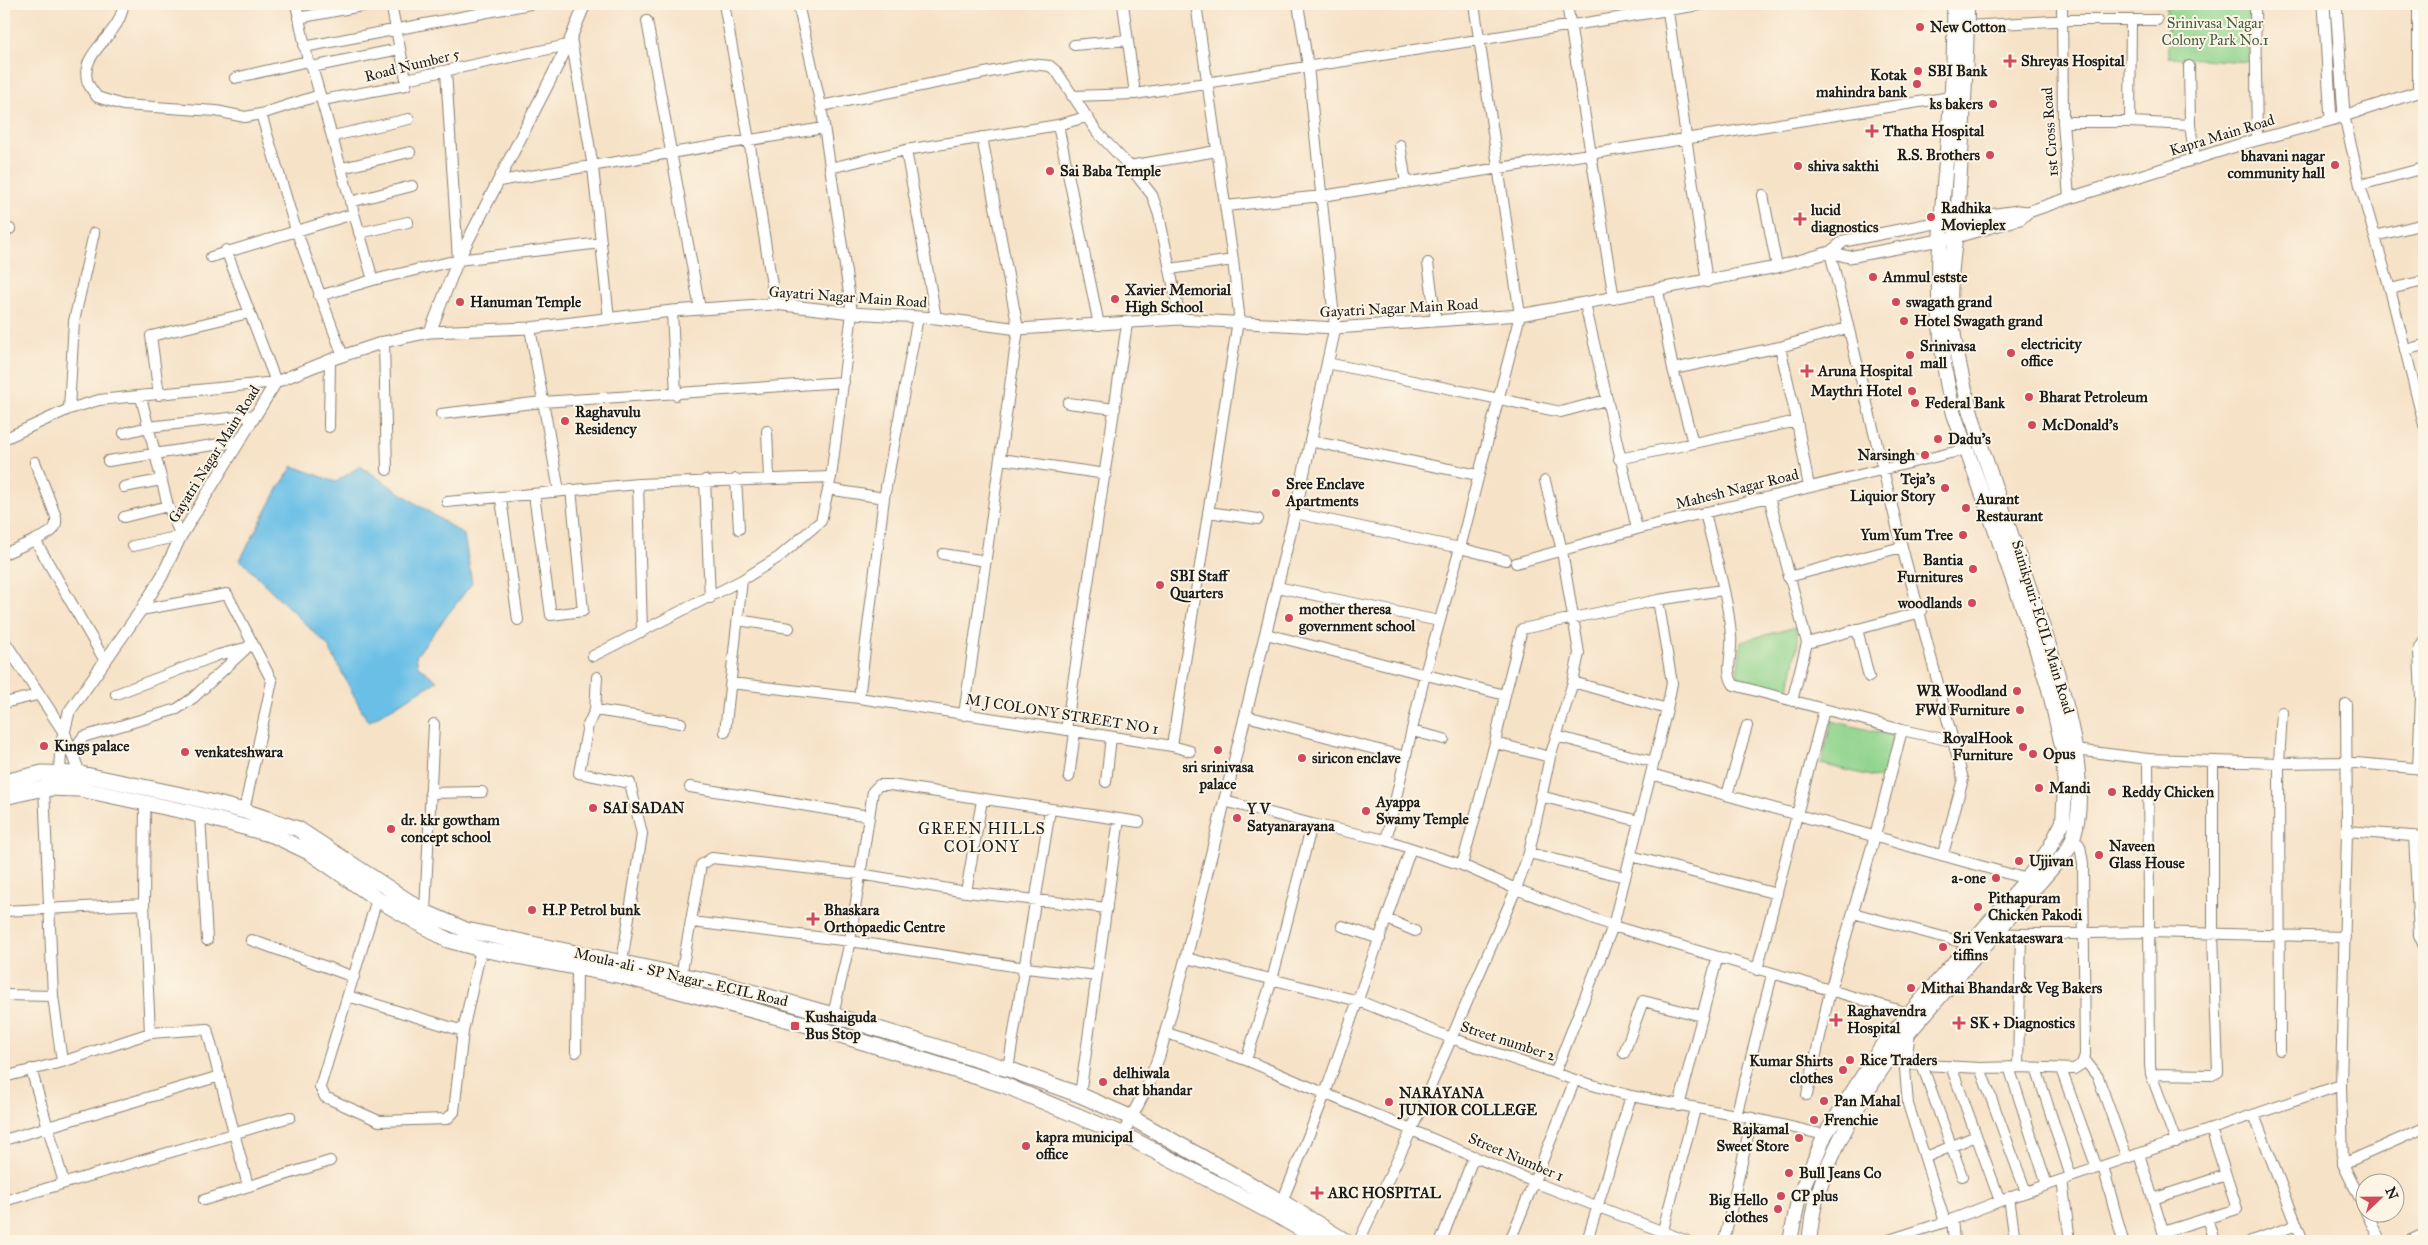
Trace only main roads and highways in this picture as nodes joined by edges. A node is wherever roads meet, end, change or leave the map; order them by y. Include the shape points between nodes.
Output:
1 (1954, 4) edge
2 (1967, 4) edge
3 (4, 782) edge
4 (54, 782) junction
5 (4, 797) edge
6 (1321, 1241) edge
7 (1345, 1241) edge
8 (1790, 1241) edge
9 (1809, 1241) edge

1 - 8 main road, Sainikpuri-ECIL Main Road via 1951,97 1940,222 1940,340 1947,385 2047,683 2063,750 2063,822 2049,849 2027,879 1883,1044 1825,1136 1798,1196
2 - 9 main road, Sainikpuri-ECIL Main Road via 1956,237 1950,283 1952,321 1981,445 2060,678 2076,750 2078,804 2074,838 2040,884 1910,1031 1883,1067 1840,1141 1816,1200
3 - 4 main road, Moula-ali - SP Nagar - ECIL Road via 42,773
4 - 5 main road, Moula-ali - SP Nagar - ECIL Road
4 - 6 main road, Moula-ali - SP Nagar - ECIL Road via 200,815 293,843 377,899 448,940 622,976 808,1025 1004,1085 1123,1134 1280,1216
4 - 7 main road, Moula-ali - SP Nagar - ECIL Road via 82,774 244,810 298,829 425,912 466,930 723,984 1008,1069 1130,1117

